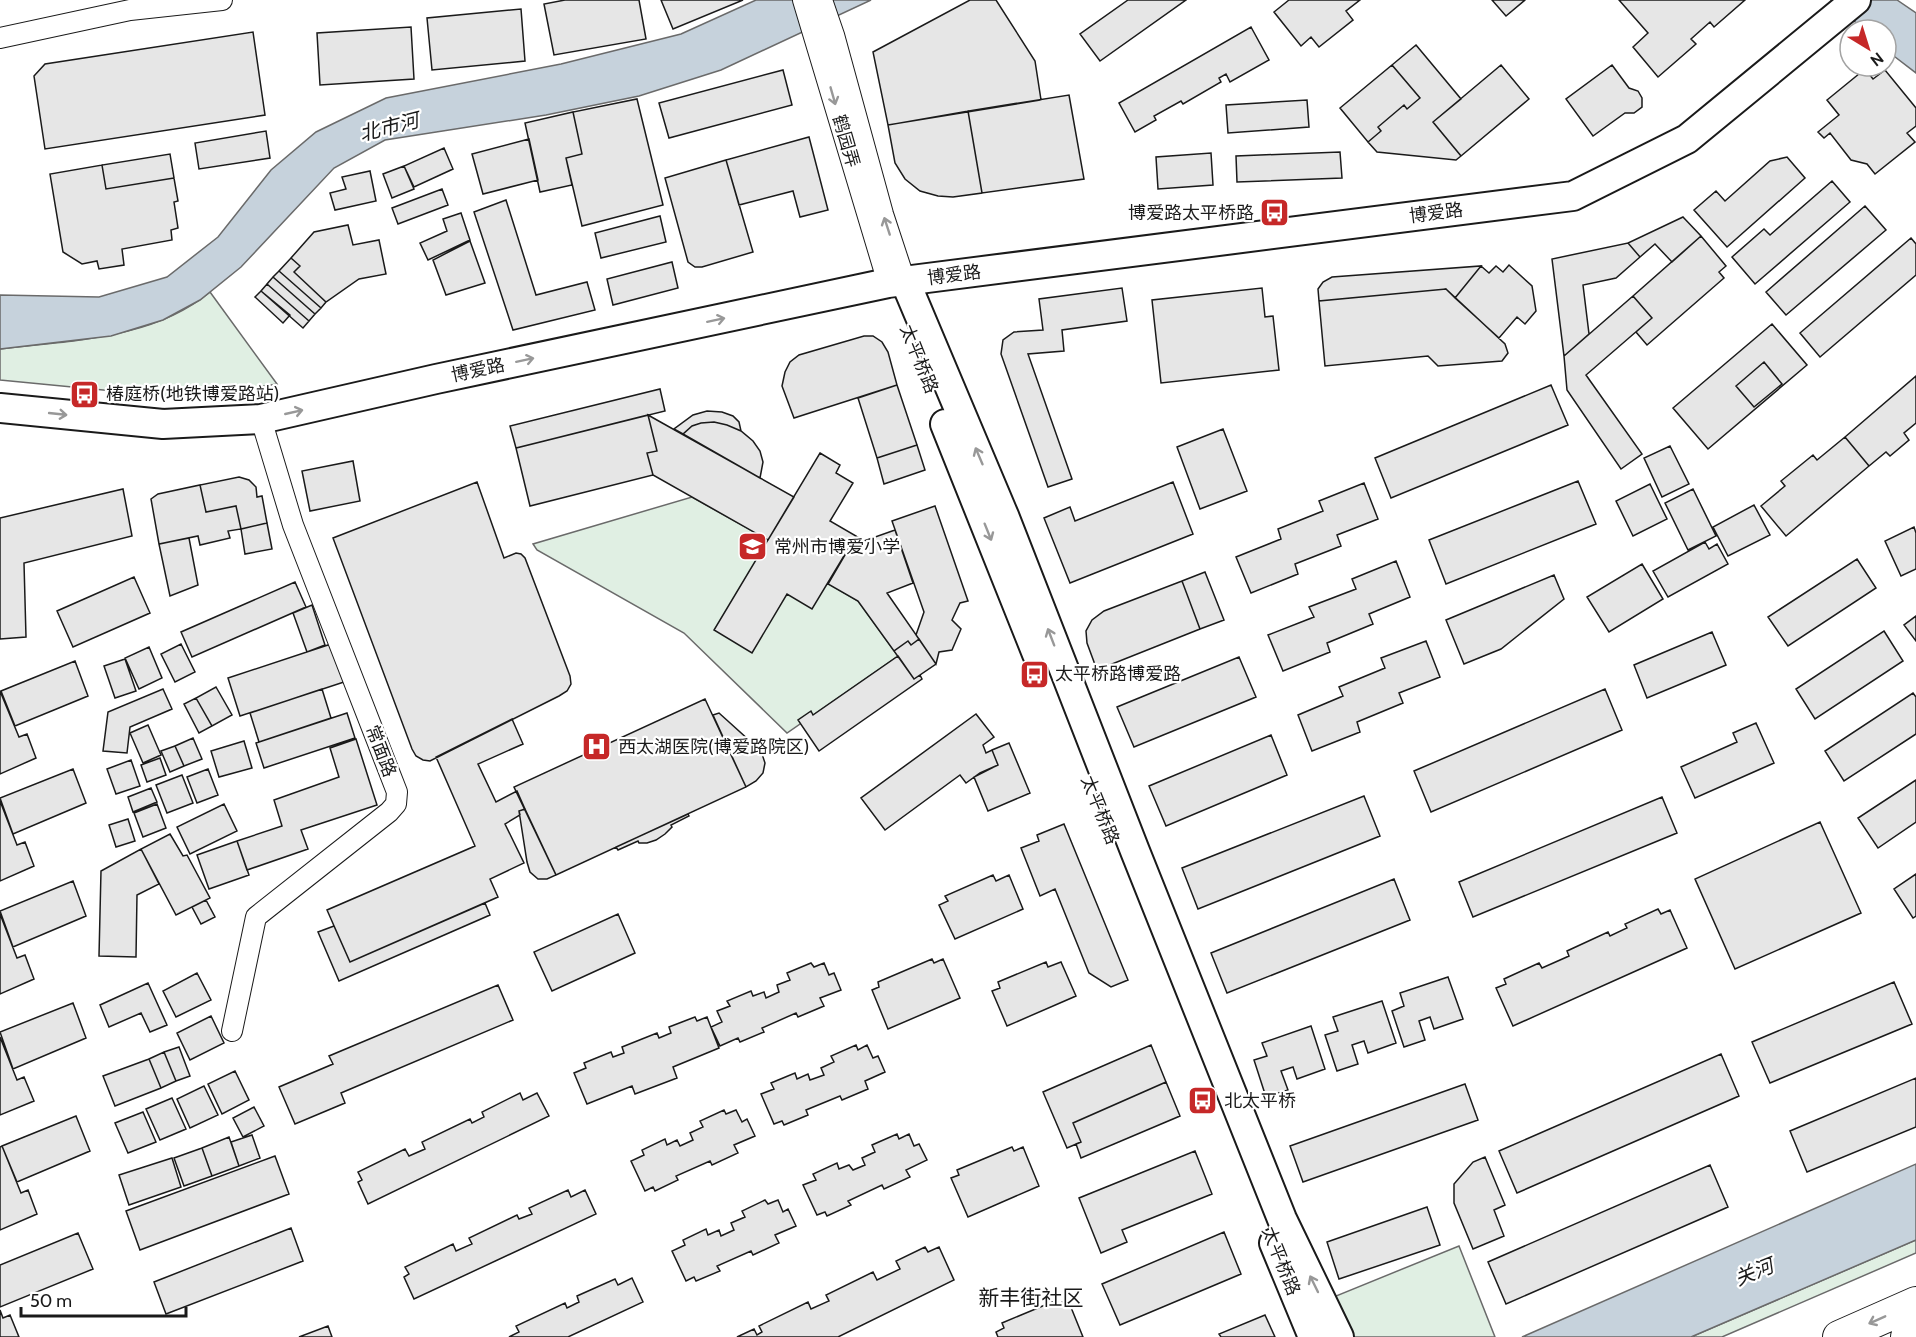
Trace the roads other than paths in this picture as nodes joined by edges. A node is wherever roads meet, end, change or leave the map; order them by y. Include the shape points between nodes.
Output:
1 (222, 0) edge
2 (803, 0) edge
3 (822, 0) edge
4 (1857, 0) edge
5 (825, 37) junction
6 (0, 38) edge
7 (897, 282) junction
8 (0, 408) edge
9 (261, 419) junction
10 (232, 1031) dead end
11 (1916, 1303) edge
12 (1916, 1333) edge
13 (1313, 1337) edge
14 (1339, 1337) edge
15 (1839, 1337) edge
16 (1907, 1337) edge

1 - 6 street via 130,10
2 - 5 street, 鹤园弄
3 - 5 street
4 - 7 main road, 博爱路 via 1687,139 1574,196
5 - 7 street, 鹤园弄
9 -> 7 main road, 博爱路
7 -> 13 main road, 太平桥路
14 -> 7 main road via 1282,1219 1005,518
8 -> 9 main road, 博爱路 via 163,424
9 - 10 street, 常面路 via 293,525 397,792 396,804 389,812 256,917
11 -> 15 main road
12 - 16 main road

